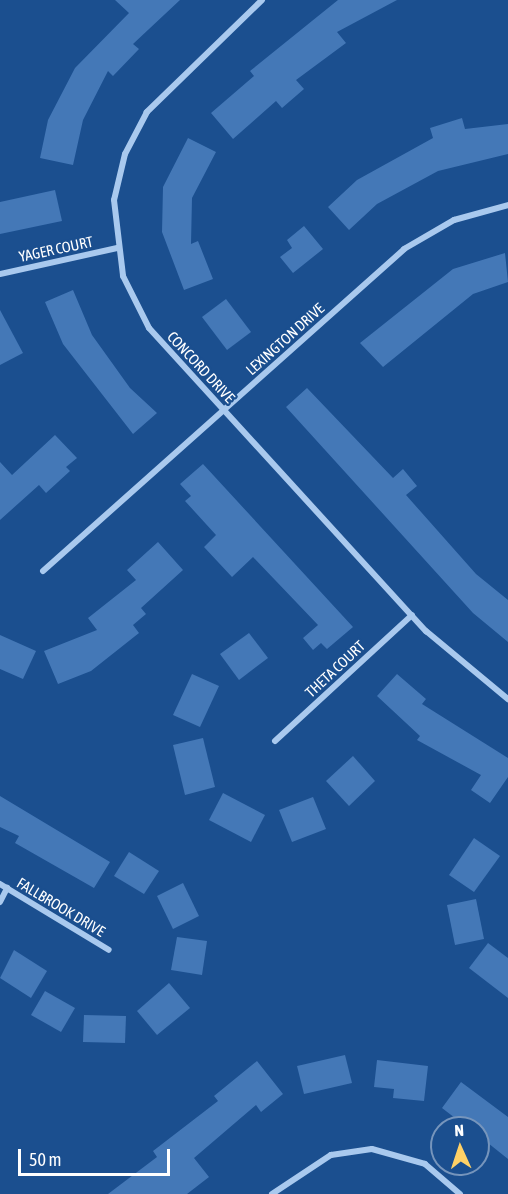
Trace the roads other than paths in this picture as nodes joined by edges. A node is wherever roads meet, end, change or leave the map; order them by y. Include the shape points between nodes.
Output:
1 (262, 0) edge
2 (508, 205) edge
3 (117, 248) junction
4 (0, 274) edge
5 (224, 410) junction
6 (43, 571) dead end
7 (412, 615) junction
8 (508, 699) edge
9 (275, 741) dead end
10 (0, 884) edge
11 (7, 888) junction
12 (0, 902) edge
13 (109, 950) dead end
14 (272, 1194) edge
15 (460, 1194) edge

1 - 3 street, CONCORD DRIVE via 147,112 117,177
2 - 5 street, LEXINGTON DRIVE via 454,220 404,249
3 - 4 street, YAGER COURT
3 - 5 street, CONCORD DRIVE via 130,293 149,328
5 - 6 street, LEXINGTON DRIVE
5 - 7 street, CONCORD DRIVE
7 - 8 street, CONCORD DRIVE via 486,686
7 - 9 street, THETA COURT
10 - 11 street, FALLBROOK DRIVE
11 - 12 street
11 - 13 street, FALLBROOK DRIVE
14 - 15 street via 331,1155 372,1149 424,1164

